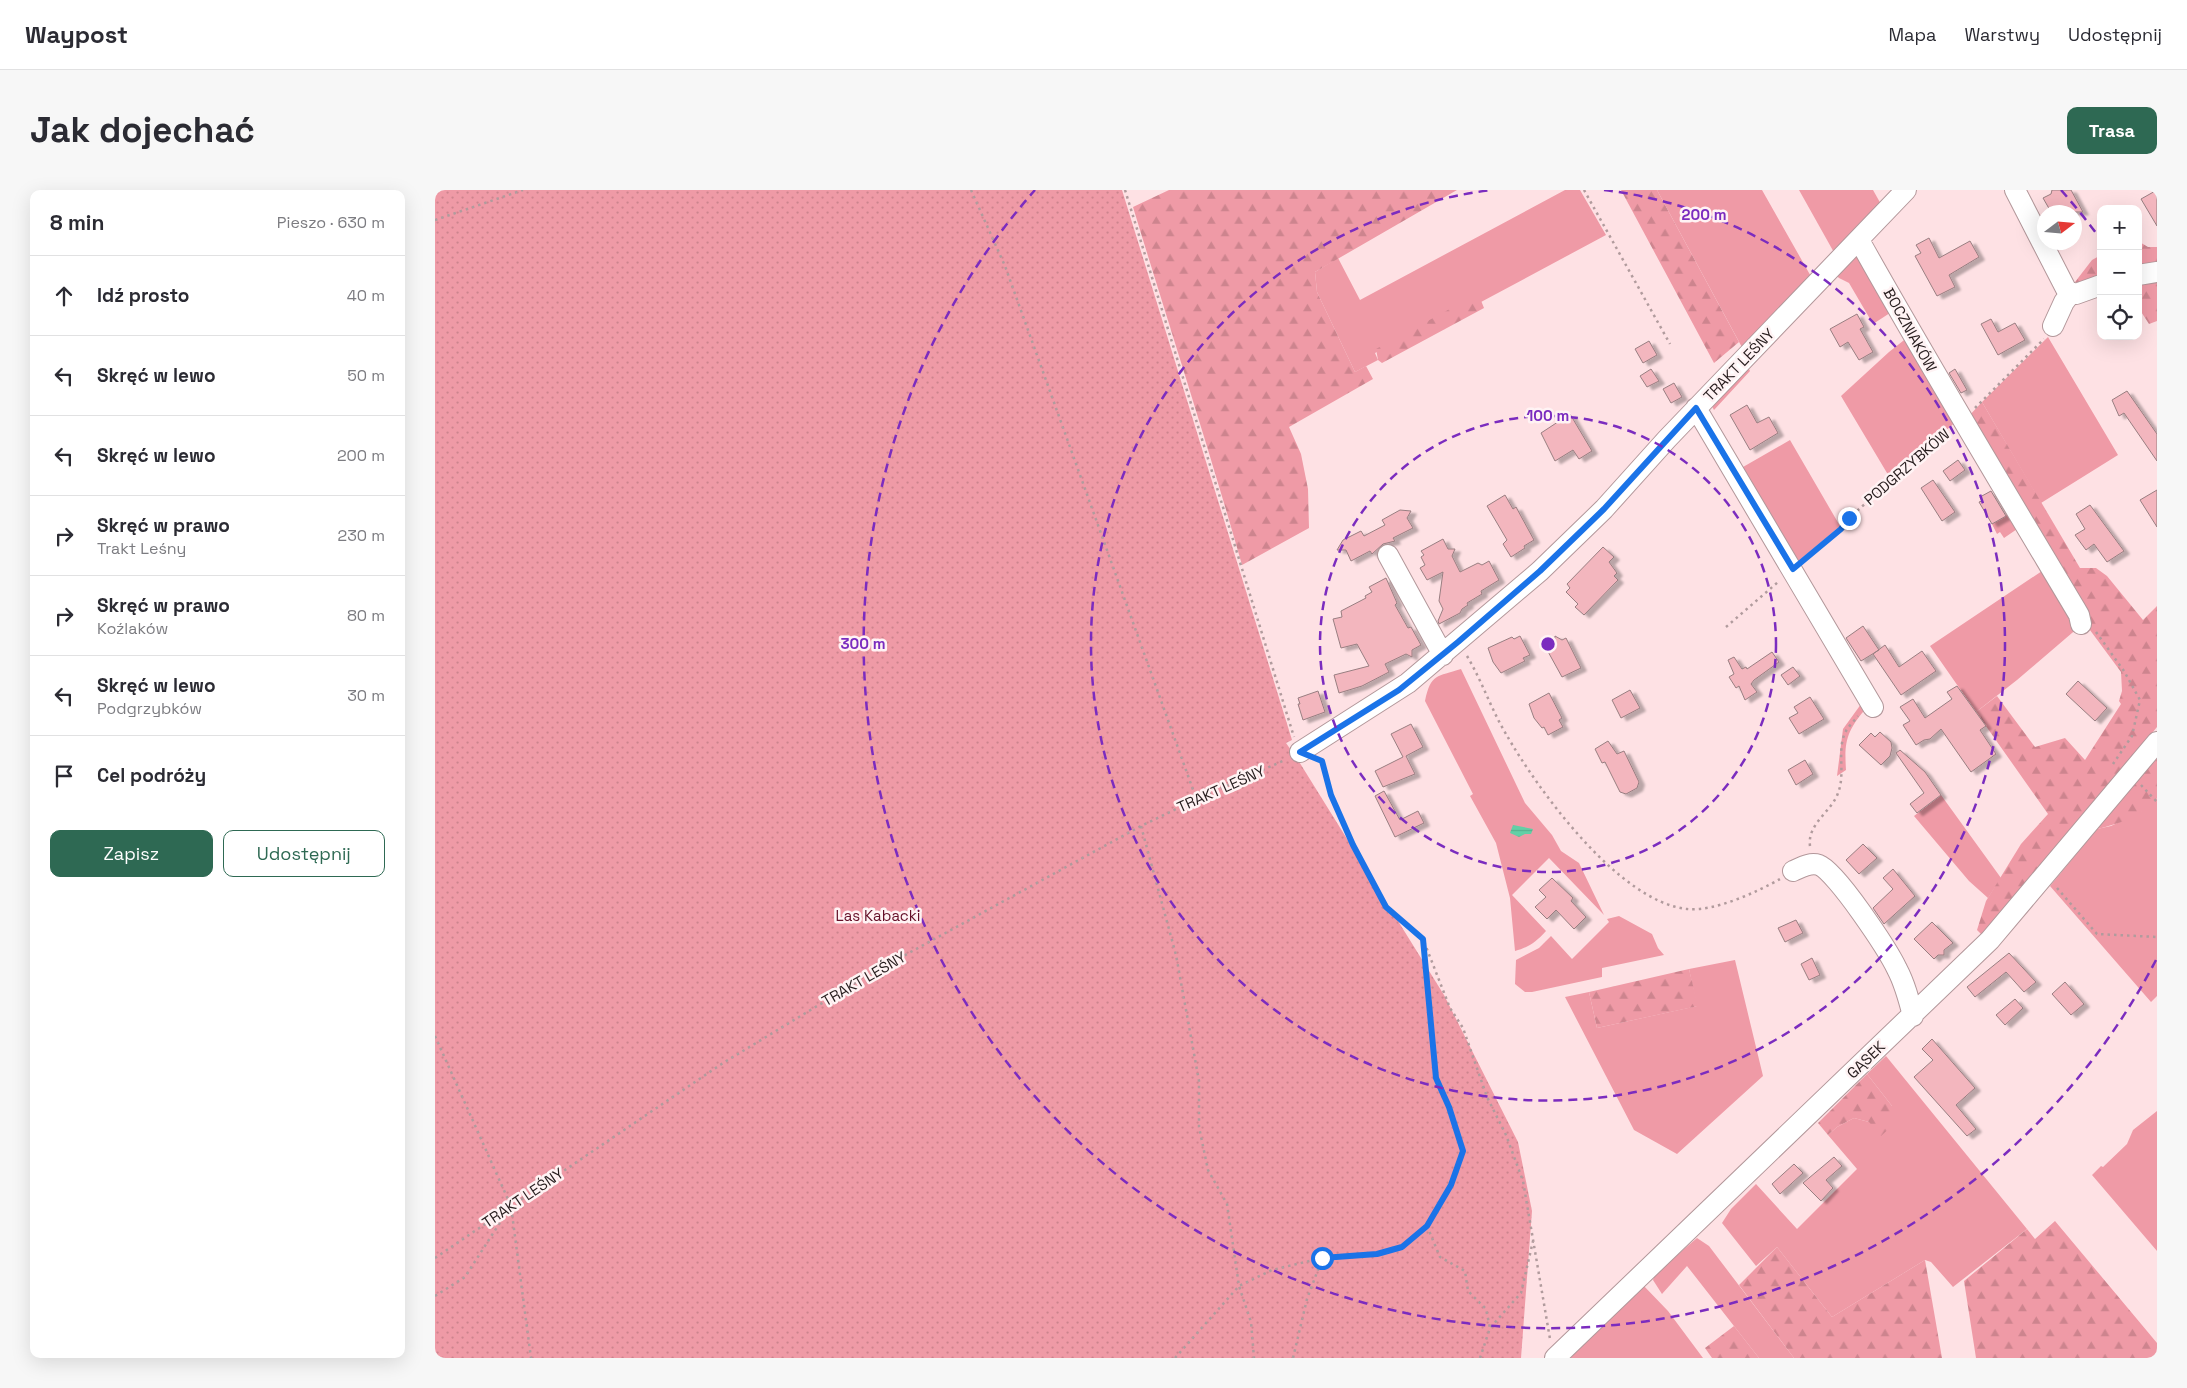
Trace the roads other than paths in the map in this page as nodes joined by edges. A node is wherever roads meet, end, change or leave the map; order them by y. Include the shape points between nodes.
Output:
1 (1906, 190) edge
2 (2015, 190) edge
3 (1859, 240) junction
4 (2157, 272) edge
5 (2142, 274) edge
6 (2097, 286) edge
7 (2068, 291) junction
8 (2053, 326) road end
9 (1696, 408) junction
10 (1388, 555) dead end
11 (2080, 620) road end
12 (1443, 655) junction
13 (1871, 704) road end
14 (2157, 742) edge
15 (1300, 752) road end
16 (1793, 871) road end
17 (1913, 1016) junction
18 (1552, 1349) edge

1 - 3 street, TRAKT LEŚNY
2 - 7 street
3 - 9 street, TRAKT LEŚNY
3 - 11 street, BOCZNIAKÓW
4 - 5 street
6 - 7 street via 2081,292
7 - 8 street
9 - 12 street, TRAKT LEŚNY via 1604,509 1540,571
9 - 13 street
10 - 12 street
12 - 15 street, TRAKT LEŚNY via 1399,690
14 - 17 street, GĄSEK via 2121,770 2046,875 1990,940
16 - 17 street via 1812,864 1829,872 1888,953 1905,985
17 - 18 street, GĄSEK

